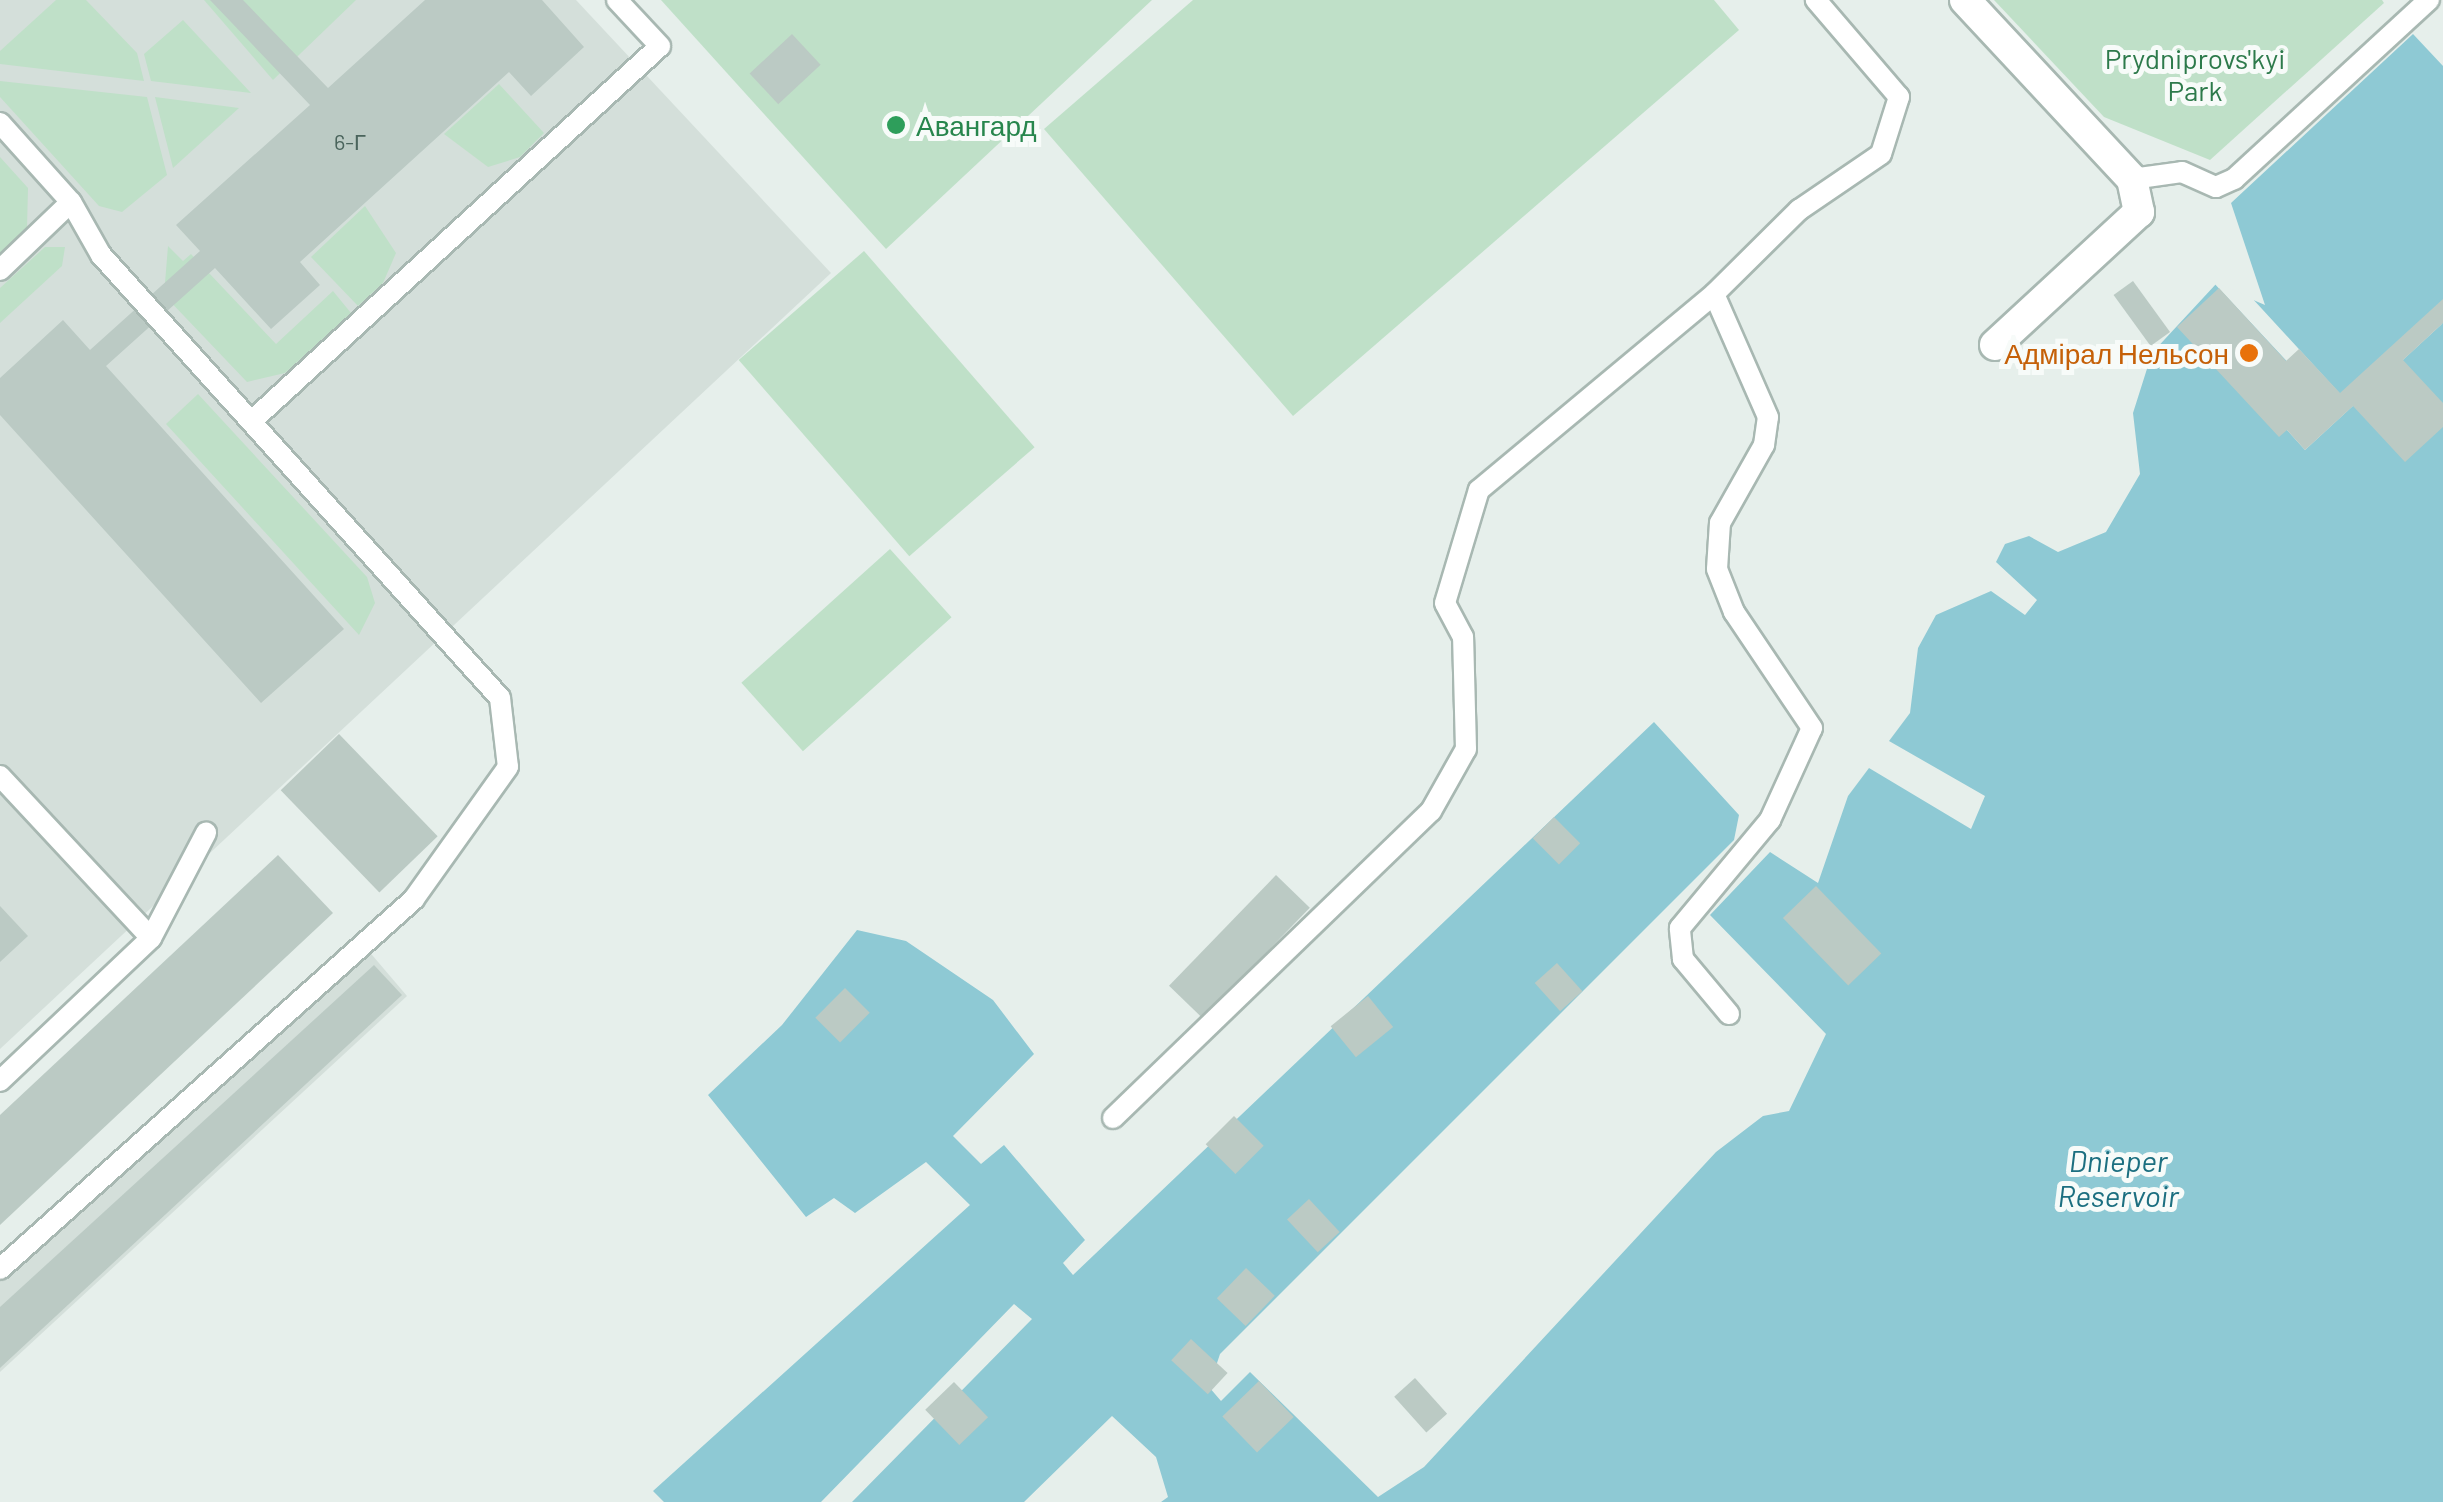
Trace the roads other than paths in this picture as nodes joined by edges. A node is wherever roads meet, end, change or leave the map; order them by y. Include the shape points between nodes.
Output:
1 (617, 0) edge
2 (1816, 0) edge
3 (1966, 0) edge
4 (2429, 0) edge
5 (0, 123) edge
6 (2132, 179) junction
7 (71, 202) junction
8 (0, 270) edge
9 (1714, 294) junction
10 (1995, 346) dead end
11 (254, 418) junction
12 (0, 776) edge
13 (206, 834) dead end
14 (150, 938) junction
15 (1729, 1014) dead end
16 (0, 1081) edge
17 (1112, 1118) dead end
18 (0, 1269) edge

1 - 11 lane via 660,46
2 - 9 lane via 1899,97 1881,154 1798,210
3 - 6 street
4 - 6 lane via 2234,179 2216,187 2182,172
5 - 7 lane
6 - 10 street via 2139,212
7 - 8 lane
7 - 11 lane via 101,255
9 - 15 lane via 1768,417 1764,445 1720,524 1717,569 1734,612 1812,728 1770,820 1680,928 1683,959
9 - 17 lane via 1479,490 1445,603 1463,637 1466,749 1431,810
11 - 18 lane via 500,698 508,767 414,899
12 - 14 lane
13 - 14 lane
14 - 16 lane

